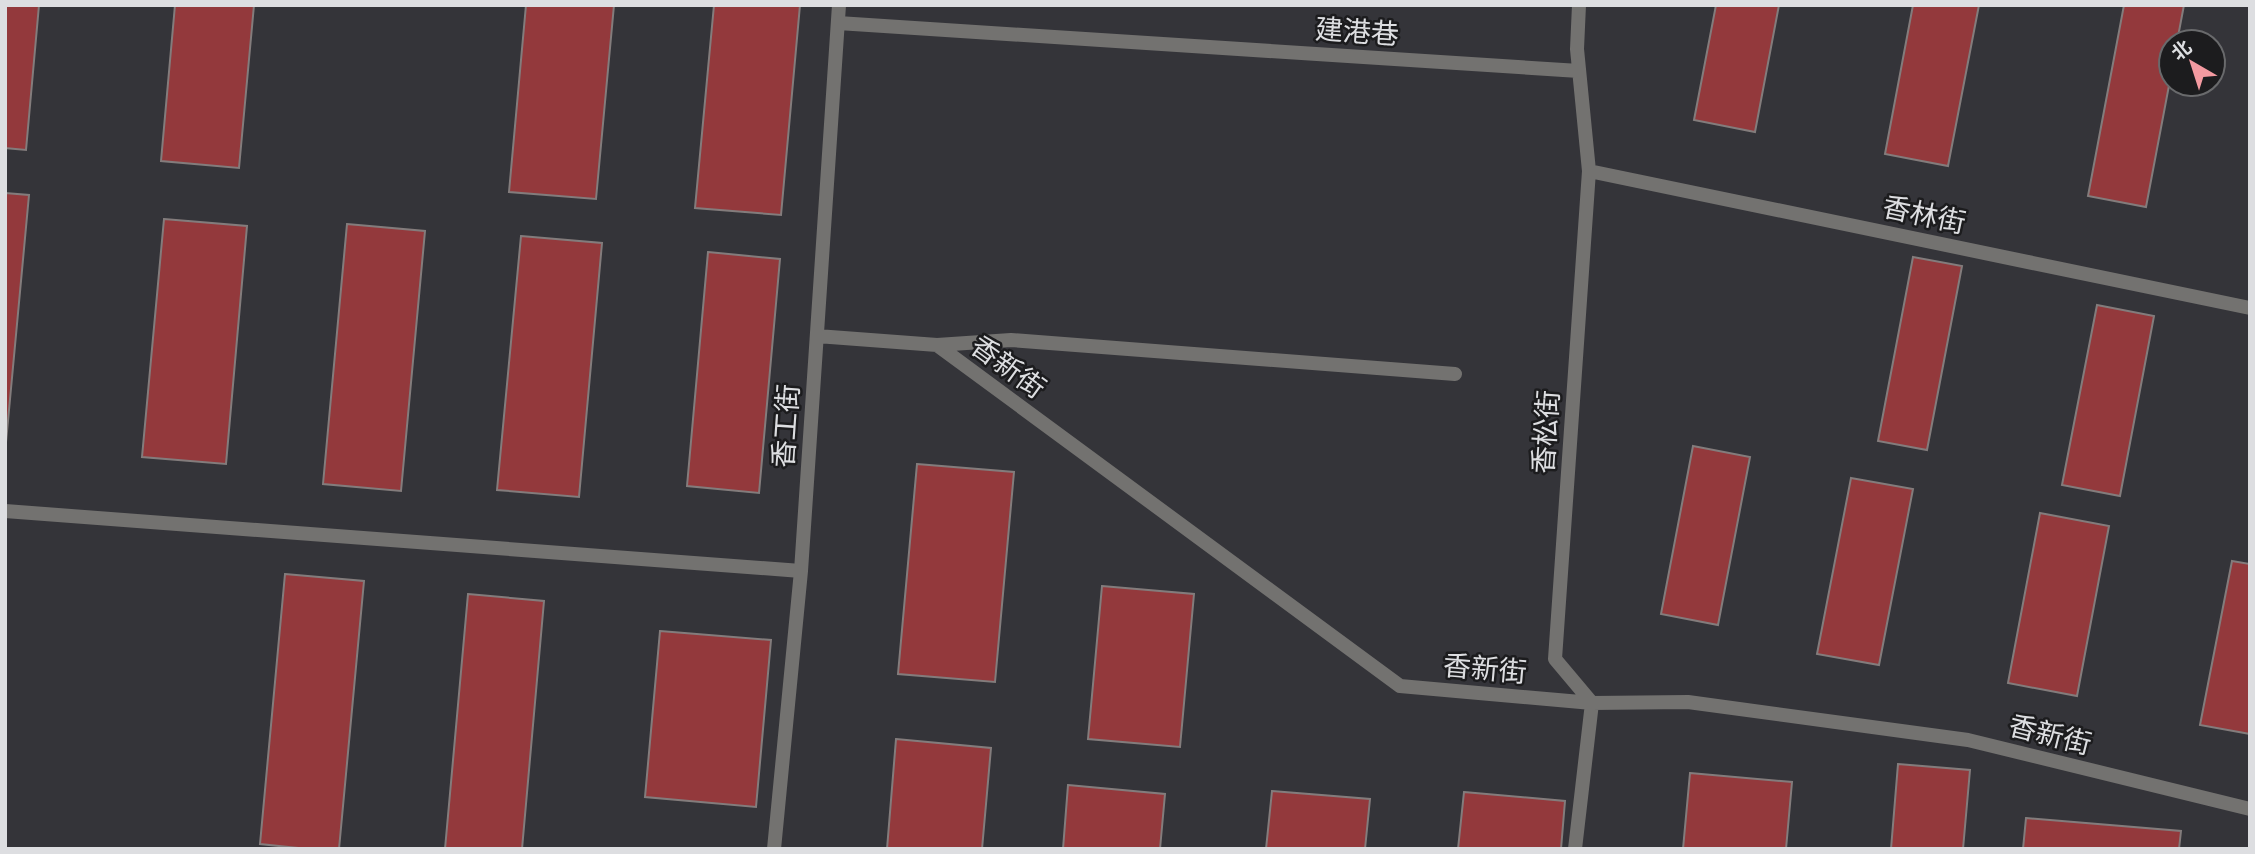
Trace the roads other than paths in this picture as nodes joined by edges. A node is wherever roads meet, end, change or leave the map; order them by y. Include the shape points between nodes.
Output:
1 (839, 5) edge
2 (1579, 5) edge
3 (838, 23) junction
4 (1579, 71) junction
5 (1589, 171) junction
6 (2250, 308) edge
7 (817, 336) junction
8 (937, 345) junction
9 (1455, 374) dead end
10 (5, 511) edge
11 (801, 571) junction
12 (1592, 703) junction
13 (2250, 809) edge
14 (774, 849) edge
15 (1575, 849) edge

1 - 3 street, 香工街
2 - 4 street, 香松街
3 - 4 street, 建港巷
3 - 7 street, 香工街
4 - 5 street, 香松街
5 - 6 street, 香林街
5 - 12 street, 香松街 via 1555,659
7 - 8 street, 香新街
7 - 11 street, 香工街
8 - 9 street via 1011,340
8 - 12 street, 香新街 via 1401,686
10 - 11 street
11 - 14 street, 香工街
12 - 13 street, 香新街 via 1688,702 1968,740
12 - 15 street

